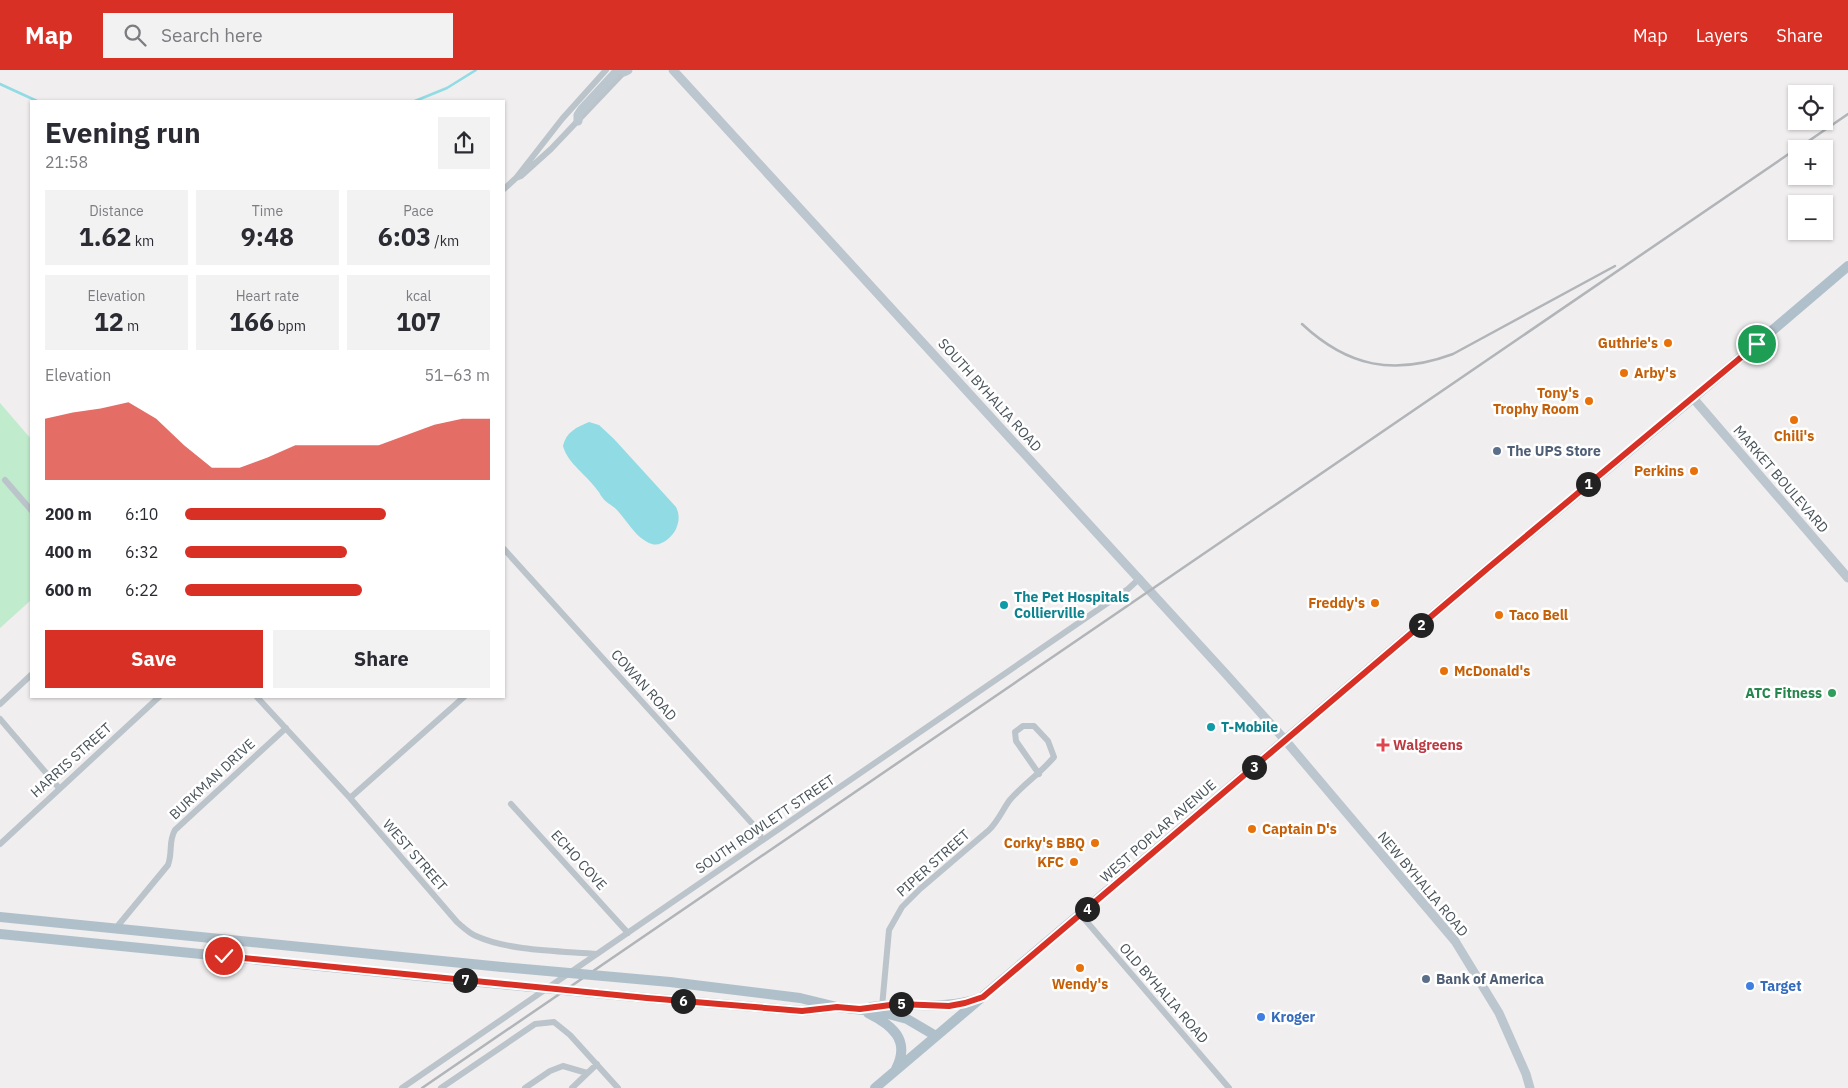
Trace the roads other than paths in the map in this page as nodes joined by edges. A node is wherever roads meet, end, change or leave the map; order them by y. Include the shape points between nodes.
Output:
1 (606, 70) edge
2 (624, 70) edge
3 (673, 70) edge
4 (578, 120) joint
5 (516, 178) junction
6 (505, 188) edge
7 (1848, 266) edge
8 (1693, 398) junction
9 (5, 480) dead end
10 (30, 509) edge
11 (505, 551) edge
12 (1140, 578) junction
13 (1848, 578) edge
14 (30, 676) edge
15 (158, 698) edge
16 (258, 698) edge
17 (463, 698) edge
18 (0, 704) edge
19 (0, 719) edge
20 (286, 728) junction
21 (1285, 740) junction
22 (1039, 774) junction
23 (59, 788) junction
24 (350, 798) junction
25 (511, 804) dead end
26 (762, 840) junction
27 (0, 844) edge
28 (1081, 915) junction
29 (0, 917) edge
30 (116, 928) junction
31 (628, 933) junction
32 (0, 934) edge
33 (264, 943) junction
34 (597, 954) junction
35 (260, 959) junction
36 (983, 997) junction
37 (837, 1007) junction
38 (881, 1012) junction
39 (936, 1036) junction
40 (597, 1064) junction
41 (894, 1072) junction
42 (587, 1073) junction
43 (402, 1088) edge
44 (441, 1088) edge
45 (526, 1088) edge
46 (572, 1088) edge
47 (618, 1088) edge
48 (875, 1088) edge
49 (1229, 1088) edge
50 (1530, 1088) edge

1 - 5 street
2 - 4 main road via 582,109
3 - 12 main road, SOUTH BYHALIA ROAD
4 - 5 street via 535,165
5 - 6 street
7 - 8 main road, WEST POPLAR AVENUE
8 - 13 main road, MARKET BOULEVARD
8 - 21 main road, WEST POPLAR AVENUE
9 - 10 street
11 - 26 street, COWAN ROAD via 758,830
12 - 21 main road, SOUTH BYHALIA ROAD
12 - 26 street, SOUTH ROWLETT STREET
14 - 18 street
15 - 23 street, HARRIS STREET
16 - 20 street, WEST STREET
17 - 24 street
19 - 23 street
20 - 24 street, WEST STREET
20 - 30 street, BURKMAN DRIVE via 175,830 170,838 168,865
21 - 28 main road, WEST POPLAR AVENUE
21 - 50 main road, NEW BYHALIA ROAD via 1455,941 1498,1013
22 - 22 street, PIPER STREET via 1016,741 1015,732 1023,726 1034,726 1048,741 1054,757
22 - 38 street, PIPER STREET via 1010,801 989,830 902,907 889,930
23 - 27 street, HARRIS STREET
24 - 34 street, WEST STREET via 457,922 474,936 543,950
25 - 31 street, ECHO COVE
26 - 31 street, SOUTH ROWLETT STREET
28 - 36 main road, WEST POPLAR AVENUE
28 - 49 street, OLD BYHALIA ROAD
29 - 30 main road
30 - 33 main road
31 - 34 street, SOUTH ROWLETT STREET
32 - 35 main road
33 - 35 main road
33 - 37 main road, bridge via 670,982 800,998
34 - 43 street, SOUTH ROWLETT STREET
35 - 37 main road, bridge via 802,1011
36 - 38 main road via 949,1006 898,1004
36 - 39 main road, WEST POPLAR AVENUE
37 - 38 main road
38 - 39 main road via 907,1019
38 - 41 main road via 900,1042 899,1062
39 - 41 main road, WEST POPLAR AVENUE
40 - 42 street
40 - 44 street via 554,1022 535,1024
40 - 47 street
41 - 48 main road, WEST POPLAR AVENUE
42 - 45 street via 563,1066
42 - 46 street

